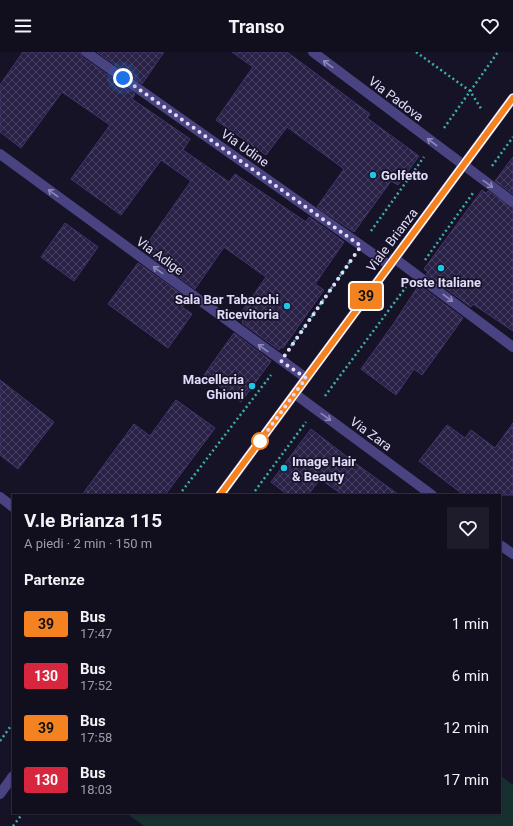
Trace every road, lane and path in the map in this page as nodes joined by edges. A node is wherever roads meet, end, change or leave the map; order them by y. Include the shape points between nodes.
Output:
1 (86, 52) edge
2 (313, 52) edge
3 (416, 52) edge
4 (498, 52) edge
5 (470, 91) junction
6 (513, 98) edge
7 (492, 126) junction
8 (513, 137) edge
9 (433, 143) junction
10 (0, 154) edge
11 (464, 165) junction
12 (482, 180) junction
13 (513, 202) edge
14 (361, 246) junction
15 (392, 262) junction
16 (416, 274) junction
17 (513, 347) edge
18 (281, 361) junction
19 (306, 378) junction
20 (294, 394) junction
21 (315, 409) junction
22 (180, 494) edge
23 (221, 494) edge
24 (253, 494) edge
25 (431, 494) edge
26 (0, 497) edge
27 (12, 506) edge
28 (501, 546) edge
29 (513, 554) edge
30 (12, 724) edge
31 (0, 741) edge
32 (12, 777) edge
33 (0, 794) edge
34 (22, 814) edge
35 (13, 826) edge

1 - 14 street, Via Udine
9 -> 2 street, Via Padova
3 - 5 path
4 - 5 path
5 - 7 path
5 - 9 path
6 - 7 street, Viale Brianza
7 - 11 street, Viale Brianza
8 - 12 path
9 - 11 street, Via Padova
9 - 14 path
18 -> 10 street, Via Adige
11 - 12 street, Via Padova
11 - 15 street, Viale Brianza
12 -> 13 street, Via Padova
12 - 16 path
14 - 15 street, Via Udine
14 - 18 path
15 - 16 street, Via Udine
15 - 19 street, Viale Brianza
16 -> 17 street, Via Udine
16 - 21 path
18 - 19 street, Via Adige
18 - 22 path
19 - 20 street, Viale Brianza
20 - 21 street, Via Zara
20 - 23 street, Viale Brianza
21 - 24 path
21 -> 25 street, Via Zara
26 - 27 street
28 - 29 street
30 - 31 path
32 - 33 street
34 - 35 path

